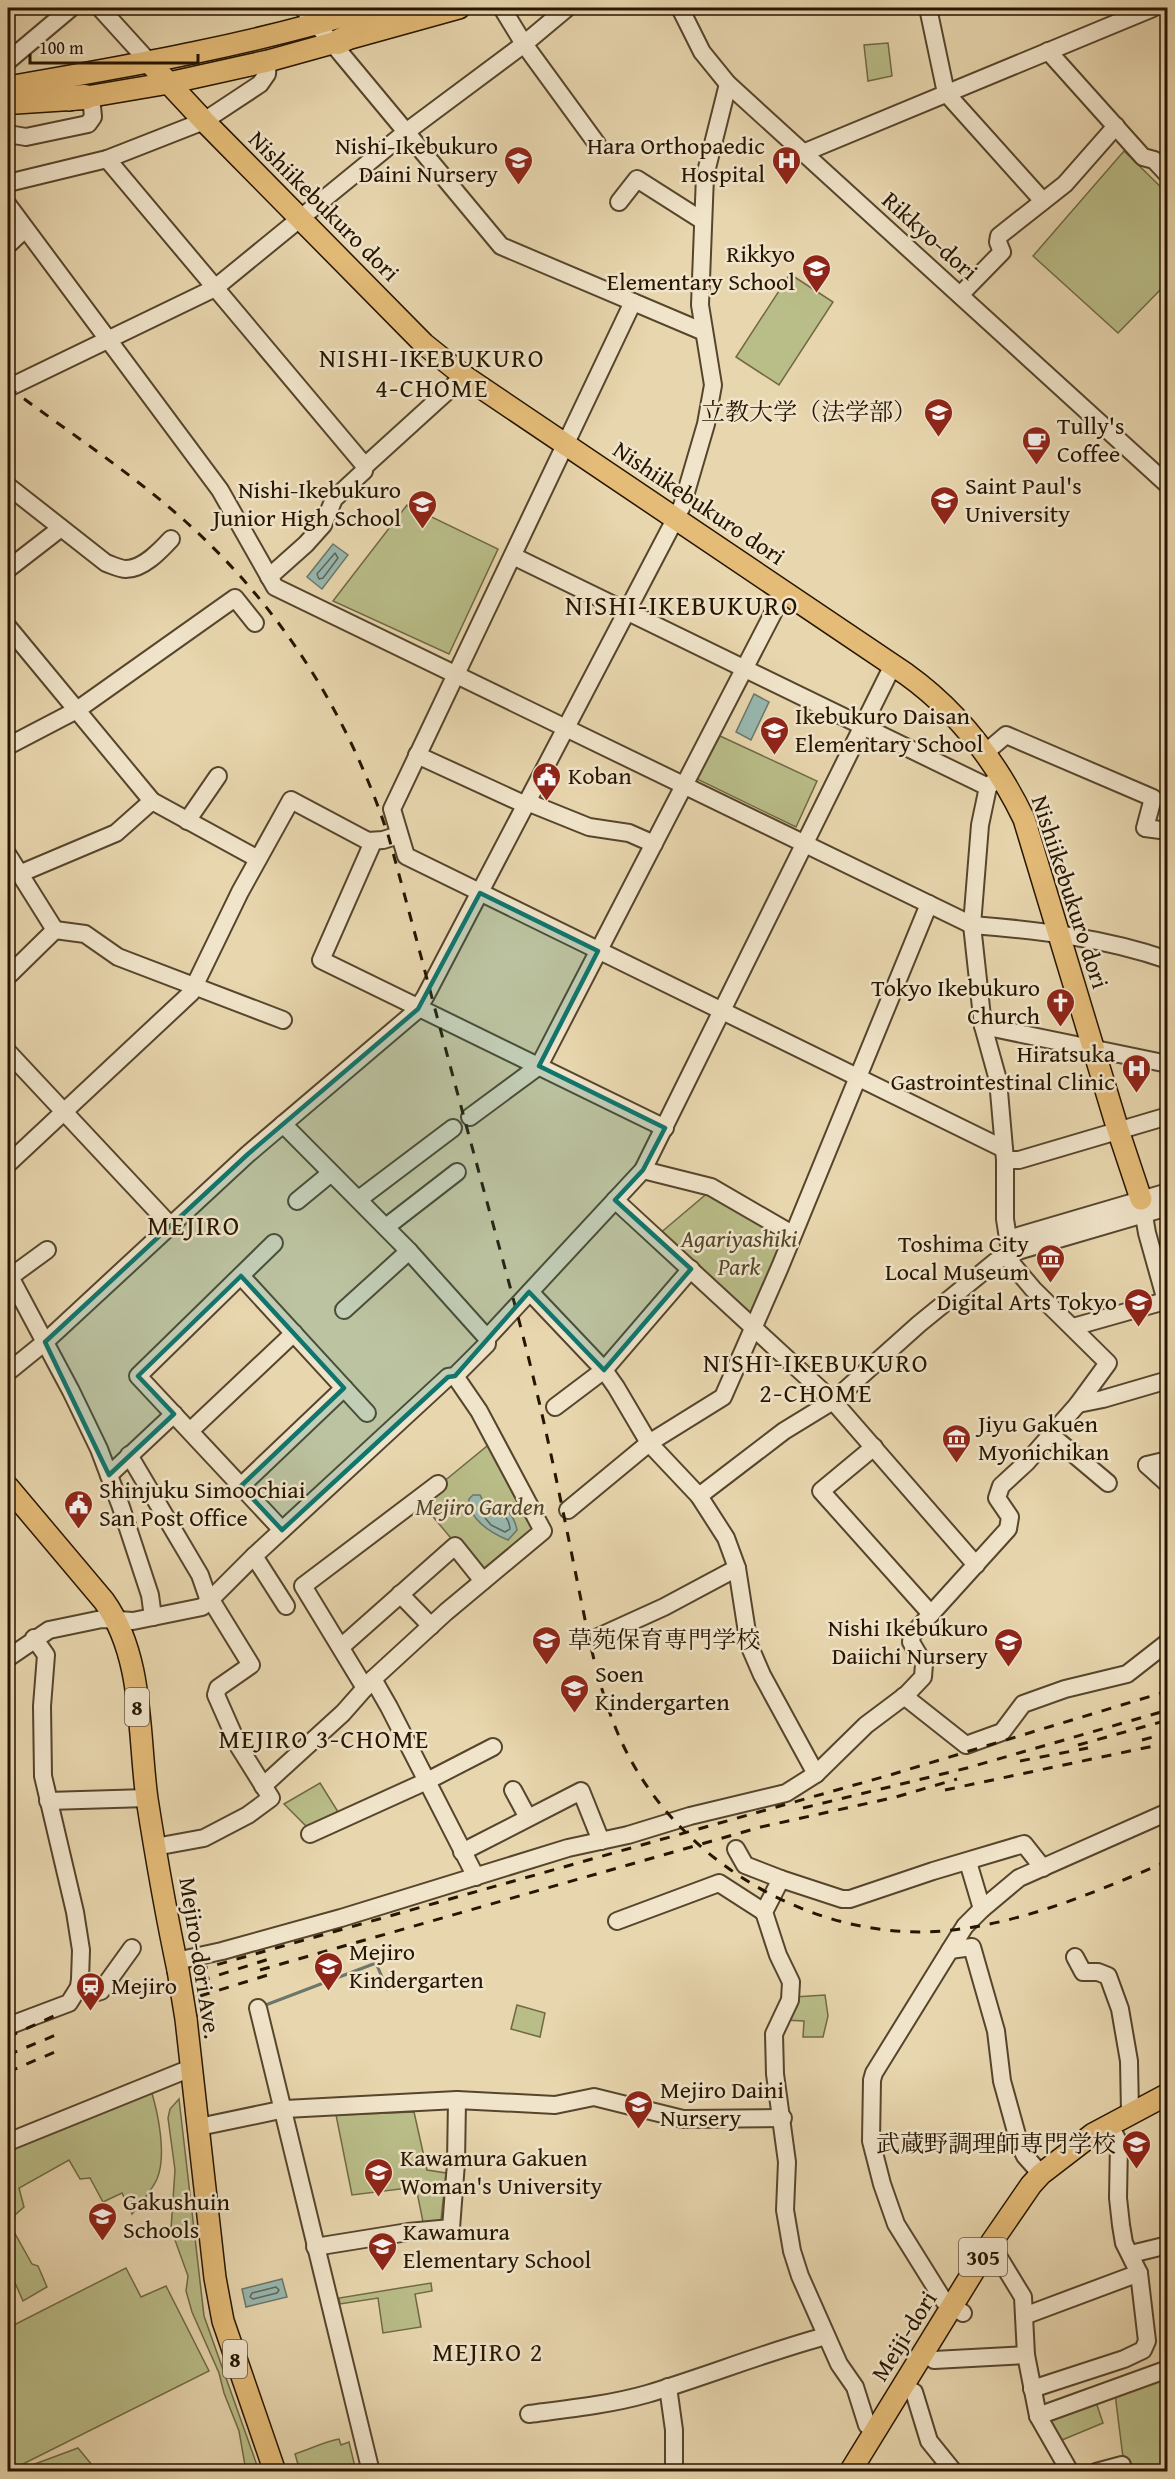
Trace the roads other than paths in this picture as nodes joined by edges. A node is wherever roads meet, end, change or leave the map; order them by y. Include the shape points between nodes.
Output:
1 (71, 8) edge
2 (100, 8) edge
3 (303, 8) edge
4 (370, 8) edge
5 (413, 8) edge
6 (459, 8) edge
7 (502, 8) edge
8 (567, 8) edge
9 (680, 8) edge
10 (928, 8) edge
11 (1153, 8) edge
12 (317, 24) junction
13 (336, 42) junction
14 (524, 44) junction
15 (1048, 51) junction
16 (8, 61) edge
17 (268, 61) junction
18 (149, 62) junction
19 (169, 83) junction
20 (728, 84) junction
21 (8, 87) edge
22 (945, 93) junction
23 (88, 96) junction
24 (8, 102) edge
25 (8, 111) edge
26 (204, 121) junction
27 (1116, 126) junction
28 (406, 132) junction
29 (8, 134) edge
30 (597, 144) dead end
31 (803, 153) junction
32 (107, 159) junction
33 (1167, 175) edge
34 (8, 183) edge
35 (1043, 201) junction
36 (619, 202) dead end
37 (8, 205) edge
38 (301, 218) junction
39 (703, 221) junction
40 (25, 229) junction
41 (8, 245) edge
42 (215, 288) junction
43 (960, 295) junction
44 (633, 302) junction
45 (704, 332) junction
46 (108, 339) junction
47 (464, 376) junction
48 (8, 388) edge
49 (566, 444) junction
50 (365, 466) junction
51 (1167, 485) edge
52 (8, 486) edge
53 (676, 519) junction
54 (61, 528) junction
55 (171, 539) dead end
56 (513, 556) junction
57 (8, 569) edge
58 (269, 578) junction
59 (784, 592) junction
60 (626, 612) junction
61 (255, 623) dead end
62 (8, 627) edge
63 (893, 665) junction
64 (743, 668) junction
65 (456, 674) junction
66 (77, 710) junction
67 (863, 726) junction
68 (566, 727) junction
69 (8, 746) edge
70 (986, 752) junction
71 (417, 755) junction
72 (218, 776) dead end
73 (995, 781) junction
74 (684, 784) junction
75 (152, 801) junction
76 (526, 804) junction
77 (187, 821) junction
78 (1167, 831) edge
79 (399, 835) junction
80 (373, 842) junction
81 (805, 843) junction
82 (654, 844) junction
83 (8, 855) edge
84 (258, 859) junction
85 (19, 874) junction
86 (480, 893) junction
87 (928, 904) junction
88 (972, 925) junction
89 (55, 930) junction
90 (1059, 934) junction
91 (598, 951) junction
92 (1167, 960) edge
93 (8, 976) edge
94 (195, 987) junction
95 (418, 1009) junction
96 (722, 1011) junction
97 (283, 1020) dead end
98 (983, 1026) junction
99 (1093, 1048) junction
100 (8, 1052) edge
101 (1167, 1064) edge
102 (539, 1066) junction
103 (858, 1077) junction
104 (63, 1112) junction
105 (1167, 1116) edge
106 (470, 1117) dead end
107 (284, 1124) junction
108 (453, 1128) dead end
109 (665, 1128) junction
110 (1118, 1130) junction
111 (1004, 1155) junction
112 (8, 1164) edge
113 (643, 1170) junction
114 (457, 1172) dead end
115 (331, 1173) junction
116 (1167, 1192) edge
117 (359, 1199) junction
118 (615, 1200) junction
119 (297, 1201) dead end
120 (1142, 1207) junction
121 (1167, 1207) edge
122 (170, 1225) junction
123 (386, 1227) junction
124 (792, 1234) junction
125 (274, 1244) dead end
126 (1010, 1246) junction
127 (47, 1250) dead end
128 (409, 1251) junction
129 (691, 1269) junction
130 (9, 1275) edge
131 (241, 1276) junction
132 (530, 1292) junction
133 (1166, 1304) edge
134 (344, 1310) dead end
135 (1073, 1327) junction
136 (754, 1328) junction
137 (294, 1333) junction
138 (487, 1338) junction
139 (45, 1342) junction
140 (604, 1371) junction
141 (8, 1372) edge
142 (455, 1376) junction
143 (1167, 1380) edge
144 (344, 1388) junction
145 (833, 1401) junction
146 (1078, 1404) junction
147 (555, 1407) dead end
148 (367, 1413) dead end
149 (174, 1414) junction
150 (190, 1431) junction
151 (1051, 1435) junction
152 (649, 1443) junction
153 (874, 1447) junction
154 (129, 1455) junction
155 (1167, 1460) edge
156 (109, 1474) junction
157 (1108, 1483) dead end
158 (438, 1484) dead end
159 (1167, 1484) edge
160 (8, 1486) edge
161 (241, 1486) junction
162 (699, 1496) junction
163 (568, 1510) dead end
164 (282, 1530) junction
165 (254, 1556) junction
166 (976, 1565) junction
167 (737, 1568) junction
168 (483, 1581) junction
169 (400, 1594) junction
170 (210, 1601) junction
171 (286, 1606) dead end
172 (931, 1614) junction
173 (153, 1617) junction
174 (117, 1619) junction
175 (431, 1626) junction
176 (598, 1637) dead end
177 (34, 1638) junction
178 (1167, 1642) edge
179 (341, 1647) junction
180 (8, 1658) edge
181 (369, 1684) junction
182 (904, 1696) junction
183 (494, 1747) dead end
184 (816, 1774) junction
185 (427, 1782) junction
186 (263, 1785) junction
187 (513, 1790) dead end
188 (147, 1798) junction
189 (48, 1801) junction
190 (1167, 1812) edge
191 (527, 1816) junction
192 (310, 1834) dead end
193 (601, 1841) junction
194 (155, 1847) junction
195 (736, 1849) dead end
196 (462, 1852) junction
197 (968, 1862) junction
198 (1042, 1868) junction
199 (476, 1877) junction
200 (781, 1878) junction
201 (981, 1909) junction
202 (764, 1912) junction
203 (617, 1921) dead end
204 (132, 1948) dead end
205 (950, 1950) junction
206 (1075, 1958) dead end
207 (177, 1965) junction
208 (79, 1987) junction
209 (258, 2008) dead end
210 (8, 2026) edge
211 (191, 2068) junction
212 (1167, 2094) edge
213 (457, 2100) junction
214 (285, 2109) junction
215 (1167, 2109) edge
216 (1130, 2114) junction
217 (783, 2118) junction
218 (199, 2127) junction
219 (1115, 2135) junction
220 (8, 2142) edge
221 (1041, 2174) junction
222 (1167, 2245) edge
223 (315, 2247) junction
224 (1131, 2254) junction
225 (998, 2256) junction
226 (1139, 2273) junction
227 (958, 2310) junction
228 (1024, 2316) junction
229 (826, 2336) junction
230 (1026, 2355) junction
231 (934, 2360) junction
232 (1167, 2369) edge
233 (668, 2387) junction
234 (1032, 2389) junction
235 (914, 2392) junction
236 (529, 2414) dead end
237 (1038, 2416) junction
238 (876, 2431) junction
239 (1122, 2465) dead end
240 (275, 2472) edge
241 (371, 2472) edge
242 (674, 2472) edge
243 (850, 2472) edge
244 (865, 2472) edge
245 (954, 2472) edge
246 (1070, 2472) edge
247 (1096, 2472) edge

1 - 16 street
2 - 18 street
3 - 12 street
4 - 12 main road
5 - 13 highway
6 - 13 main road
7 - 14 street
8 - 14 street
9 - 20 street, Rikkyo-dori via 695,41
10 - 22 street
11 - 15 street
12 - 13 street
12 - 18 main road
13 - 17 main road
13 - 28 street
14 - 28 street
14 - 30 street
15 - 22 street
15 - 27 street
17 - 19 main road
17 - 26 street via 267,74 260,84
18 - 19 main road, Nishiikebukuro dori
18 - 21 main road
19 - 23 main road
19 - 26 main road, Nishiikebukuro dori
20 - 31 street, Rikkyo-dori
20 - 39 street via 705,176
22 - 31 street
22 - 35 street
23 - 24 highway
23 - 25 main road
23 - 29 street via 93,117 88,124 26,137
26 - 32 street
26 - 38 main road, Nishiikebukuro dori
27 - 33 street via 1143,157 1154,160
27 - 35 street via 1065,184
28 - 38 street
28 - 44 street via 501,246
31 - 43 street, Rikkyo-dori
32 - 34 street
32 - 42 street
35 - 43 street via 999,236 1002,252
36 - 39 street via 637,179
37 - 40 street
38 - 42 street
38 - 47 main road, Nishiikebukuro dori via 418,338
39 - 45 street via 700,305
40 - 41 street
40 - 46 street
42 - 46 street
42 - 50 street
43 - 51 street, Rikkyo-dori
44 - 45 street
44 - 49 street
45 - 53 street via 714,385
46 - 48 street
46 - 58 street via 220,490
47 - 49 main road, Nishiikebukuro dori
47 - 50 street
49 - 53 main road, Nishiikebukuro dori
49 - 56 street
50 - 58 street via 334,499 323,525
52 - 54 street
53 - 59 main road, Nishiikebukuro dori
53 - 60 street
54 - 55 street via 106,563 126,569 158,553
54 - 57 street
56 - 60 street
56 - 65 street
58 - 65 street via 275,587
59 - 63 main road, Nishiikebukuro dori
59 - 64 street
60 - 64 street
60 - 68 street
61 - 66 street via 235,598
62 - 66 street
63 - 67 street
63 - 70 main road, Nishiikebukuro dori via 942,704
64 - 67 street
64 - 74 street
65 - 68 street
65 - 71 street
66 - 69 street
66 - 75 street
67 - 73 street
67 - 81 street
68 - 74 street
68 - 76 street
70 - 73 main road, Nishiikebukuro dori
70 - 78 street via 1006,735 1153,798 1145,828
71 - 76 street
71 - 79 street via 392,809
72 - 77 street
73 - 88 street via 980,825
73 - 90 main road, Nishiikebukuro dori via 1024,819
74 - 81 street
74 - 82 street
75 - 77 street
75 - 85 street via 116,833
76 - 82 street via 589,827 629,833
76 - 86 street
77 - 84 street
79 - 80 street
79 - 86 street via 406,856
80 - 84 street via 291,800
80 - 95 street via 320,959
81 - 87 street
81 - 96 street
82 - 91 street
83 - 85 street
84 - 94 street
85 - 89 street
86 - 91 street
86 - 95 street
87 - 88 street
87 - 103 street
88 - 90 street
88 - 98 street
89 - 93 street
89 - 94 street via 88,935 118,957
90 - 92 street
90 - 99 main road, Nishiikebukuro dori
91 - 96 street
91 - 102 street
94 - 97 street
94 - 104 street
95 - 102 street
95 - 107 street
96 - 103 street
96 - 109 street
98 - 99 street
98 - 111 street via 998,1080
99 - 101 street
99 - 110 main road, Nishiikebukuro dori
100 - 104 street
102 - 106 street
102 - 109 street
103 - 111 street
103 - 124 street
104 - 112 street
104 - 122 street
105 - 110 street
107 - 115 street
107 - 122 street
108 - 117 street
109 - 113 street
110 - 111 street via 1019,1160
110 - 120 main road, Nishiikebukuro dori
111 - 126 street
113 - 118 street
113 - 124 street via 711,1187
114 - 123 street
115 - 117 street
115 - 119 street
116 - 120 street
117 - 123 street
118 - 129 street
118 - 132 street
120 - 121 street
120 - 126 street
120 - 133 street
122 - 139 street
123 - 128 street
124 - 136 street
125 - 131 street
126 - 135 street via 1014,1269
126 - 145 street
127 - 130 street
128 - 134 street
128 - 138 street
129 - 136 street
129 - 140 street
130 - 139 street
131 - 137 street
131 - 149 street via 138,1376
132 - 138 street
132 - 140 street
133 - 135 street
135 - 146 street via 1108,1363
136 - 145 street
136 - 152 street via 723,1397
137 - 144 street
137 - 150 street
138 - 142 street via 487,1344
139 - 141 street
139 - 156 street
140 - 147 street
140 - 152 street
142 - 164 street via 448,1377
142 - 168 street via 479,1411 543,1531
143 - 146 street
144 - 148 street
144 - 161 street
145 - 153 street
145 - 162 street via 784,1431
146 - 151 street
149 - 150 street
149 - 154 street
150 - 161 street
151 - 157 street
151 - 166 street via 1001,1486 997,1498 1010,1517 1008,1529
152 - 162 street
152 - 163 street
153 - 166 street
153 - 172 street via 821,1491
154 - 156 street
154 - 170 street via 200,1575
155 - 159 street via 1147,1465
156 - 173 street via 150,1595
158 - 179 street via 303,1586
160 - 174 main road, Mejiro-dori Ave. / 8
161 - 164 street
162 - 167 street via 726,1538
164 - 165 street
165 - 170 street
165 - 171 street
166 - 172 street
167 - 176 street
167 - 184 street via 749,1645
168 - 169 street via 455,1546
168 - 175 street
169 - 175 street
169 - 179 street
170 - 173 street via 202,1607
170 - 186 street via 251,1665 218,1688 216,1695 239,1747
172 - 182 street via 912,1635 911,1642 924,1664 923,1677
173 - 174 street
174 - 177 street via 79,1623
174 - 188 main road, Mejiro-dori Ave. / 8 via 132,1665
175 - 181 street
177 - 180 street
177 - 189 street via 46,1656 42,1730
178 - 182 street via 1127,1674 1023,1704 1002,1732 966,1745
179 - 181 street
181 - 185 street via 389,1707
181 - 186 street via 343,1713
182 - 184 street via 866,1725
183 - 185 street
184 - 193 street via 786,1793
185 - 192 street
185 - 196 street
186 - 194 street via 271,1797 248,1815 204,1838
187 - 191 street
188 - 189 street
188 - 194 main road, Mejiro-dori Ave. / 8
189 - 208 street via 75,1912 81,1950
190 - 198 street
191 - 193 street via 580,1791
191 - 196 street
193 - 199 street
194 - 207 main road, Mejiro-dori Ave. / 8
195 - 200 street via 745,1865
196 - 199 street
197 - 198 street via 1024,1844
197 - 200 street via 850,1899
197 - 201 street
198 - 201 street via 1019,1878
199 - 207 street
200 - 202 street
201 - 205 street
202 - 203 street via 719,1883
202 - 217 street via 790,1982 790,2000 774,2034 775,2074
204 - 208 street via 102,1990 94,1993
205 - 221 street via 972,1947 996,2031 1002,2081 1020,2146
205 - 227 street via 874,2073 871,2141 896,2224 944,2301
206 - 216 street via 1083,1972 1108,1976 1120,2009 1129,2061
207 - 211 main road, Mejiro-dori Ave. / 8, bridge
208 - 210 street via 69,2003
209 - 214 street
211 - 218 main road, Mejiro-dori Ave. / 8
211 - 220 street
212 - 216 main road, Meiji-dori / 305
213 - 214 street
213 - 217 street via 555,2105 594,2097 683,2119
213 - 223 street via 451,2228
214 - 218 street
214 - 223 street
215 - 219 main road, Meiji-dori / 305
216 - 221 main road, Meiji-dori / 305 via 1093,2134
217 - 229 street via 788,2162 785,2210 792,2251
218 - 240 main road, Mejiro-dori Ave. / 8 via 223,2321
219 - 224 street via 1119,2143 1120,2216 1124,2243
219 - 225 main road, Meiji-dori / 305 via 1084,2153 1040,2192
221 - 227 main road, Meiji-dori / 305 via 1013,2209
222 - 224 street
223 - 241 street
224 - 226 street
225 - 227 main road, Meiji-dori / 305
225 - 228 street via 1023,2297
226 - 228 street
226 - 234 street via 1147,2341 1143,2350
227 - 231 main road, Meiji-dori / 305
227 - 238 main road, Meiji-dori / 305
228 - 230 street
229 - 233 street
229 - 238 street via 855,2386 867,2425
230 - 231 street
230 - 234 street
231 - 235 main road, Meiji-dori / 305
232 - 237 street
233 - 236 street via 591,2406
233 - 242 street
234 - 237 street
235 - 244 main road, 305
235 - 245 street via 929,2441
237 - 246 street
238 - 243 main road, Meiji-dori / 305
239 - 247 street

